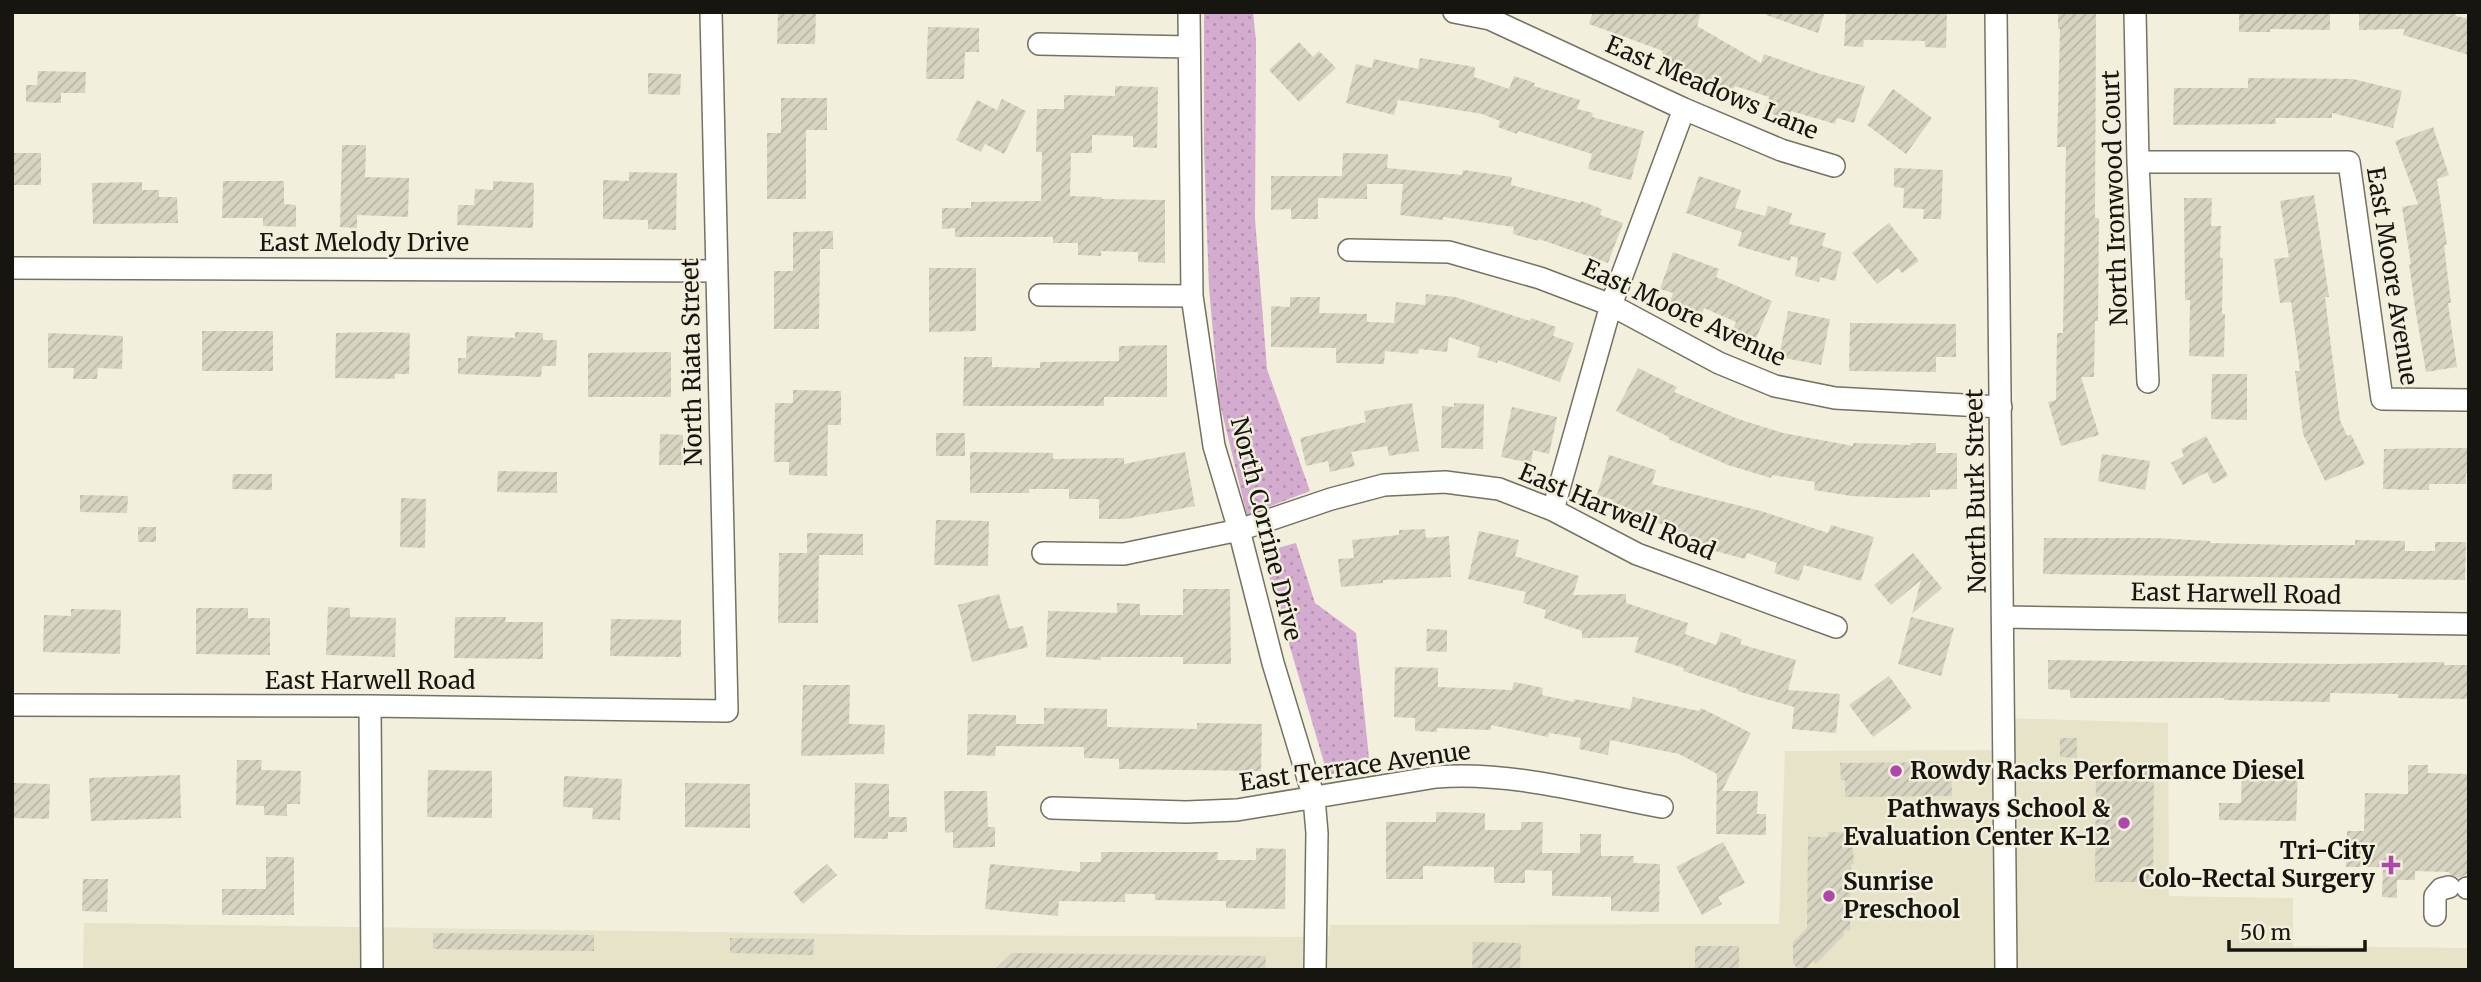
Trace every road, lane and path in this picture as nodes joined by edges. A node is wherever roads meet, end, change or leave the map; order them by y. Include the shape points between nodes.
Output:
1 (711, 12) edge
2 (1189, 12) edge
3 (1454, 12) edge
4 (1996, 12) edge
5 (2136, 12) edge
6 (1491, 16) edge
7 (1039, 44) dead end
8 (1189, 47) junction
9 (1684, 109) junction
10 (2137, 162) junction
11 (1834, 166) dead end
12 (1349, 250) dead end
13 (12, 268) edge
14 (716, 271) junction
15 (1040, 296) dead end
16 (1192, 296) junction
17 (1611, 305) junction
18 (2148, 382) dead end
19 (2469, 400) edge
20 (2001, 407) junction
21 (1553, 510) junction
22 (1239, 530) junction
23 (1043, 553) dead end
24 (2003, 617) junction
25 (2469, 624) edge
26 (1836, 627) dead end
27 (12, 705) edge
28 (370, 706) junction
29 (727, 711) joint
30 (1314, 798) junction
31 (1662, 807) dead end
32 (1052, 808) dead end
33 (2462, 887) edge
34 (2435, 915) dead end
35 (372, 970) edge
36 (1315, 970) edge
37 (2006, 970) edge

1 - 14 street, North Riata Street
2 - 8 street, North Corrine Drive
3 - 6 street, East Meadows Lane
4 - 20 street, North Burk Street
5 - 10 street, North Ironwood Court
6 - 9 street, East Meadows Lane
7 - 8 street
8 - 16 street, North Corrine Drive
9 - 11 street, East Meadows Lane via 1781,150
9 - 17 street
10 - 18 street, North Ironwood Court
10 - 19 street, East Moore Avenue via 2349,162 2382,399
12 - 17 street, East Moore Avenue via 1449,252
13 - 14 street, East Melody Drive
14 - 29 street, North Riata Street
15 - 16 street
16 - 22 street, North Corrine Drive via 1213,446
17 - 20 street, East Moore Avenue via 1719,363 1775,386 1835,398
17 - 21 street
20 - 24 street, North Burk Street
21 - 22 street, East Harwell Road via 1499,489 1445,482 1384,485
21 - 26 street, East Harwell Road via 1637,554
22 - 23 street, East Harwell Road via 1124,554
22 - 30 street, North Corrine Drive
24 - 25 street, East Harwell Road
24 - 37 street, North Burk Street
27 - 28 street, East Harwell Road
28 - 29 street, East Harwell Road
28 - 35 street
30 - 31 street, East Terrace Avenue via 1467,775 1503,777
30 - 32 street, East Terrace Avenue via 1237,810 1186,812
30 - 36 street, North Corrine Drive
33 - 34 street via 2441,889

